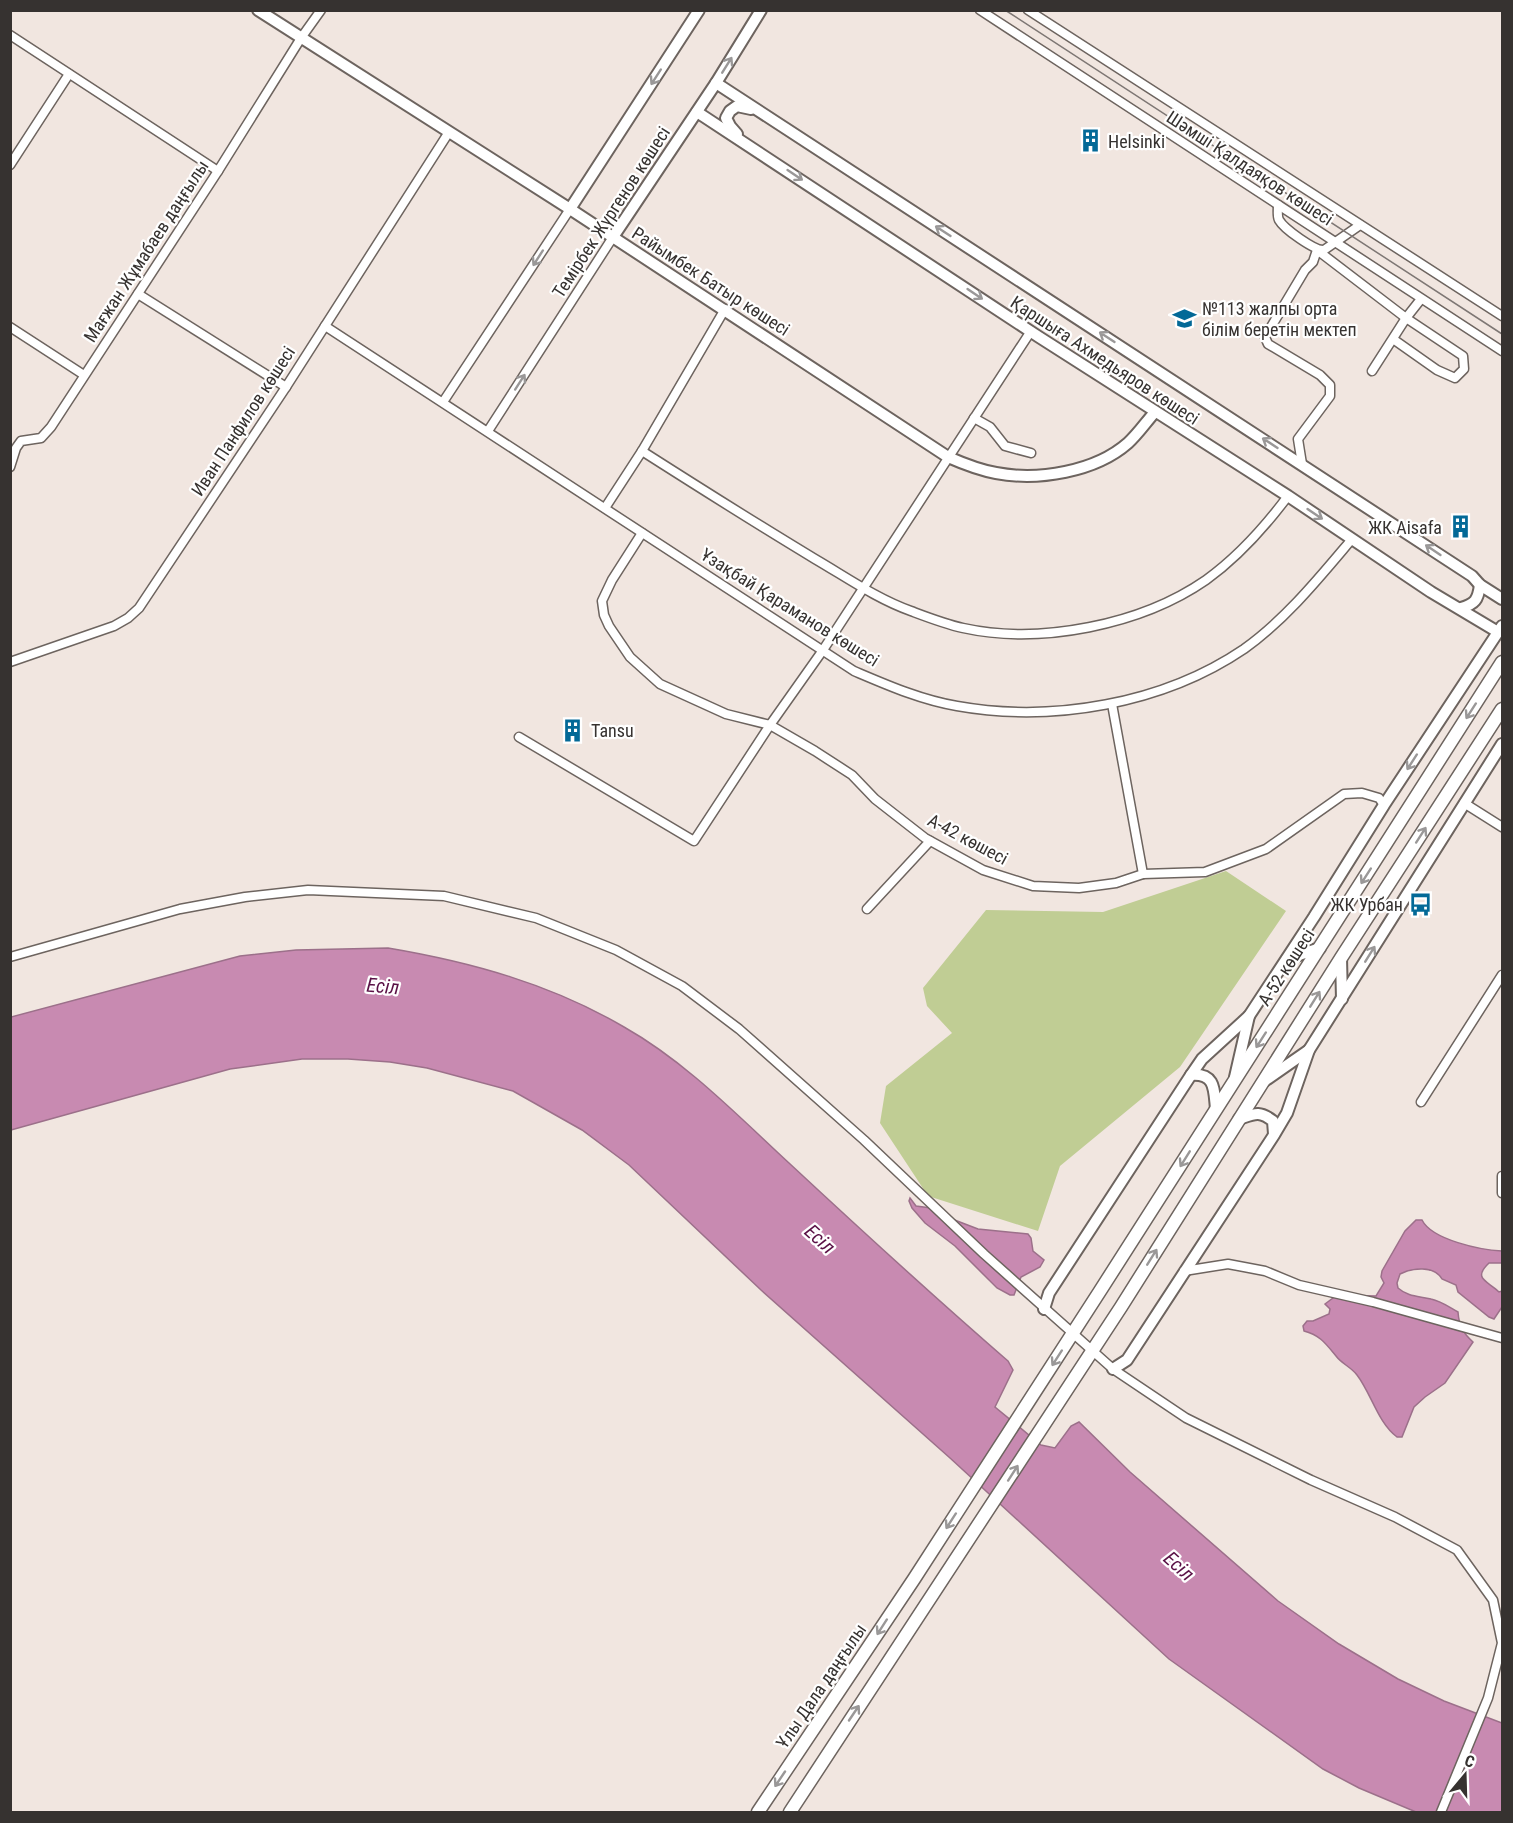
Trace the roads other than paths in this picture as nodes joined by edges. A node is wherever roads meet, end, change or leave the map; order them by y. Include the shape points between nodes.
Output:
1 (258, 10) edge
2 (321, 10) edge
3 (699, 10) edge
4 (761, 10) edge
5 (980, 10) edge
6 (1028, 10) edge
7 (10, 35) edge
8 (301, 38) junction
9 (69, 74) junction
10 (716, 83) junction
11 (697, 111) junction
12 (759, 112) junction
13 (449, 132) junction
14 (746, 143) junction
15 (10, 165) edge
16 (218, 171) junction
17 (1278, 205) junction
18 (570, 209) junction
19 (1360, 225) junction
20 (613, 237) junction
21 (1336, 243) junction
22 (1317, 250) junction
23 (138, 294) junction
24 (1421, 299) junction
25 (725, 309) junction
26 (1503, 316) edge
27 (1406, 318) junction
28 (325, 326) junction
29 (10, 327) edge
30 (1030, 331) junction
31 (1393, 339) junction
32 (1503, 351) edge
33 (1372, 371) dead end
34 (84, 375) junction
35 (286, 387) junction
36 (443, 402) junction
37 (1155, 412) junction
38 (974, 418) junction
39 (488, 431) junction
40 (642, 451) junction
41 (1031, 453) dead end
42 (948, 457) junction
43 (1302, 464) junction
44 (10, 467) edge
45 (1288, 496) junction
46 (605, 508) junction
47 (642, 533) junction
48 (1352, 539) junction
49 (1480, 585) junction
50 (863, 587) junction
51 (1503, 599) edge
52 (1461, 608) junction
53 (1500, 629) edge
54 (823, 650) junction
55 (10, 662) edge
56 (1503, 662) edge
57 (1112, 704) junction
58 (1503, 709) edge
59 (770, 725) junction
60 (519, 737) dead end
61 (1503, 744) edge
62 (1464, 803) junction
63 (1384, 805) junction
64 (1503, 827) edge
65 (930, 841) junction
66 (1143, 874) junction
67 (867, 909) dead end
68 (1320, 948) junction
69 (10, 957) edge
70 (1341, 958) junction
71 (1287, 959) junction
72 (1503, 975) edge
73 (1342, 999) junction
74 (1249, 1016) junction
75 (1309, 1050) junction
76 (1191, 1075) junction
77 (1235, 1079) junction
78 (1261, 1084) junction
79 (1421, 1102) dead end
80 (1216, 1109) junction
81 (1239, 1119) junction
82 (1274, 1134) junction
83 (1503, 1176) edge
84 (1503, 1193) edge
85 (1184, 1271) junction
86 (1100, 1291) joint
87 (1044, 1309) junction
88 (1503, 1338) edge
89 (1113, 1369) junction
90 (758, 1812) edge
91 (790, 1812) edge
92 (1441, 1812) edge

1 - 8 street, Райымбек Батыр көшесі
2 - 8 street, Мағжан Жұмабаев даңғылы
3 -> 18 street, Темірбек Жүргенов көшесі
10 -> 4 street, Темірбек Жүргенов көшесі
5 - 17 street, Шәмші Қалдаяқов көшесі
6 - 19 street, Шәмші Қалдаяқов көшесі
7 - 9 street
8 - 13 street, Райымбек Батыр көшесі
8 - 16 street, Мағжан Жұмабаев даңғылы
9 - 15 street
9 - 16 street
10 - 11 street, Темірбек Жүргенов көшесі
10 - 12 street, Қаршыға Ахмедьяров көшесі
11 - 14 street, Қаршыға Ахмедьяров көшесі
11 - 20 street, Темірбек Жүргенов көшесі
12 - 14 street via 736,106 726,118
43 -> 12 street, Қаршыға Ахмедьяров көшесі
13 - 18 street, Райымбек Батыр көшесі
13 - 28 street, Иван Панфилов көшесі
14 -> 30 street, Қаршыға Ахмедьяров көшесі
16 - 23 street, Мағжан Жұмабаев даңғылы
17 - 21 street, Шәмші Қалдаяқов көшесі
17 - 22 street via 1280,222
18 - 20 street, Райымбек Батыр көшесі
18 -> 36 street, Темірбек Жүргенов көшесі
19 - 21 street
19 - 26 street, Шәмші Қалдаяқов көшесі
20 - 25 street, Райымбек Батыр көшесі
39 -> 20 street, Темірбек Жүргенов көшесі
21 - 22 street
21 - 24 street, Шәмші Қалдаяқов көшесі
22 - 27 street
22 - 43 street via 1265,337 1268,344 1330,385 1330,396 1298,439
23 - 34 street, Мағжан Жұмабаев даңғылы
23 - 35 street
24 - 27 street
24 - 32 street, Шәмші Қалдаяқов көшесі
25 - 40 street
25 - 42 street, Райымбек Батыр көшесі
27 - 31 street
27 - 31 street via 1464,356 1464,369 1455,378
28 - 35 street, Иван Панфилов көшесі
28 - 36 street, Ұзақбай Қараманов көшесі
29 - 34 street
30 - 37 street, Қаршыға Ахмедьяров көшесі
30 - 38 street
31 - 33 street
34 - 44 street, Мағжан Жұмабаев даңғылы via 41,438 21,441
35 - 55 street, Иван Панфилов көшесі via 139,608 114,626
36 - 39 street, Ұзақбай Қараманов көшесі
37 - 42 street, Райымбек Батыр көшесі via 1127,444 1079,468 1027,477 976,469
37 - 45 street, Қаршыға Ахмедьяров көшесі
38 - 41 street via 990,427 1005,446
38 - 42 street
39 - 46 street, Ұзақбай Қараманов көшесі
40 - 46 street
40 - 50 street
42 - 50 street
49 -> 43 street, Қаршыға Ахмедьяров көшесі
45 -> 48 street, Қаршыға Ахмедьяров көшесі
45 - 50 street via 1266,526 1204,581 1170,601 1095,627 1035,633 963,628 909,610
46 - 47 street, Ұзақбай Қараманов көшесі
47 - 54 street, Ұзақбай Қараманов көшесі
47 - 59 street, А-42 көшесі via 603,601 609,626 630,657 660,684 726,714
48 - 52 street, Қаршыға Ахмедьяров көшесі
48 - 57 street, Ұзақбай Қараманов көшесі via 1310,590 1243,649 1188,680
49 - 51 street, Қаршыға Ахмедьяров көшесі
49 - 52 street via 1478,598
50 - 54 street
52 - 53 street, Қаршыға Ахмедьяров көшесі
53 -> 63 street
54 - 57 street, Ұзақбай Қараманов көшесі via 854,671 900,690 956,706 1016,712
54 - 59 street
56 -> 68 main road, А-52 көшесі
57 - 66 street
70 -> 58 main road
59 - 60 street via 694,841
59 - 65 street, А-42 көшесі via 852,775 875,799
61 - 62 street
62 - 64 street
73 -> 62 street
63 - 66 street, А-42 көшесі via 1378,798 1344,794 1266,849 1205,872
63 - 71 street
65 - 66 street, А-42 көшесі via 982,870 1033,886 1078,888 1116,883
65 - 67 street
68 - 71 street
68 -> 77 main road, А-52 көшесі
69 - 87 street via 180,909 308,890 444,896 536,918 616,950 682,986 739,1029
70 - 73 street
78 -> 70 main road
71 - 74 street
72 - 79 street
73 - 75 street
74 - 76 street via 1202,1059
74 - 77 street
75 - 78 street
75 - 82 street via 1287,1113
76 - 80 street via 1209,1078
76 - 87 street via 1049,1293
77 - 80 main road, А-52 көшесі
78 - 81 main road
80 -> 86 main road, А-52 көшесі
81 - 82 street via 1264,1114 1273,1121
91 -> 81 main road via 1121,1307
82 - 85 street
83 - 84 street
85 - 88 street via 1228,1264 1265,1271 1299,1285
85 - 89 street via 1127,1360
86 -> 90 main road, Ұлы Дала даңғылы
87 - 89 street
89 - 92 street via 1186,1418 1457,1550 1493,1600 1502,1643 1485,1706

